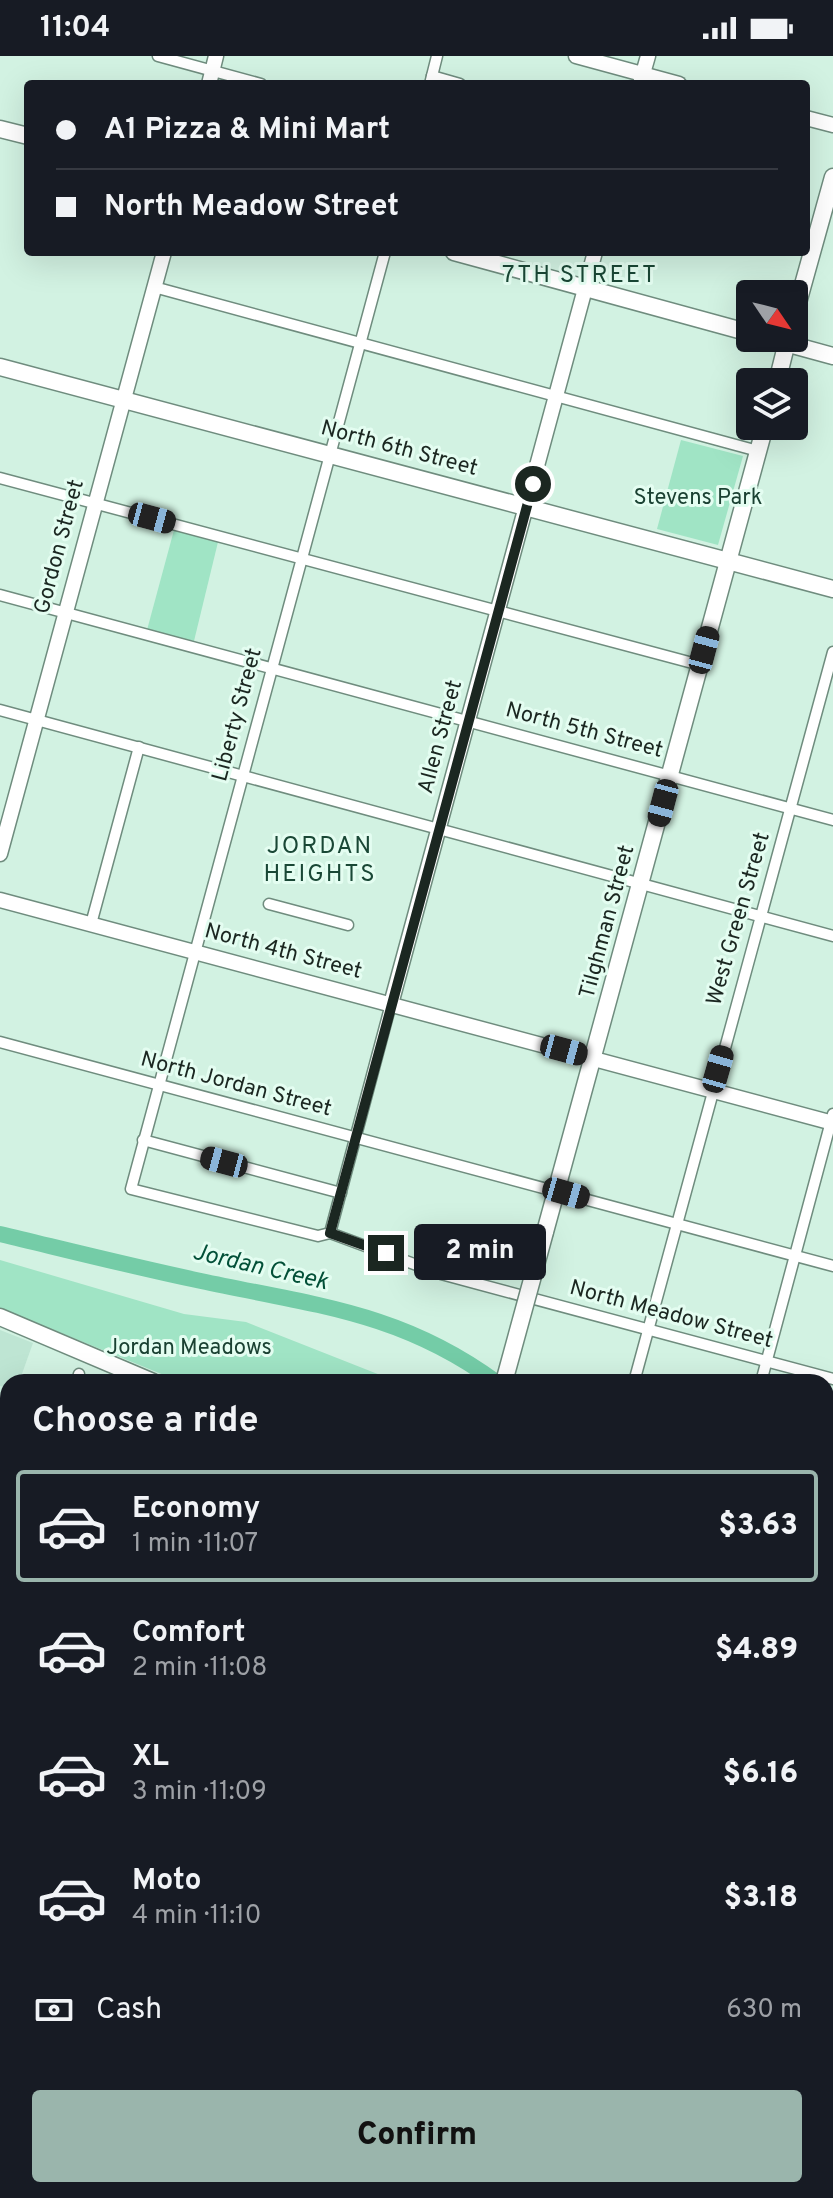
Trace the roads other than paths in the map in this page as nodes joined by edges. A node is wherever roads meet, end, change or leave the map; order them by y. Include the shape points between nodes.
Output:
1 (158, 56) edge
2 (437, 56) edge
3 (576, 56) edge
4 (648, 56) edge
5 (213, 70) edge
6 (641, 79) edge
7 (247, 80) edge
8 (431, 80) edge
9 (810, 119) edge
10 (833, 125) edge
11 (0, 129) edge
12 (24, 135) edge
13 (833, 177) edge
14 (163, 256) edge
15 (384, 256) edge
16 (469, 256) edge
17 (594, 256) edge
18 (804, 280) edge
19 (154, 287) junction
20 (585, 287) junction
21 (736, 329) edge
22 (360, 343) junction
23 (808, 348) edge
24 (833, 356) edge
25 (0, 367) edge
26 (556, 396) junction
27 (123, 399) junction
28 (761, 440) edge
29 (758, 451) junction
30 (330, 453) junction
31 (0, 478) edge
32 (95, 503) junction
33 (527, 506) junction
34 (301, 558) junction
35 (729, 563) junction
36 (833, 589) edge
37 (0, 595) edge
38 (498, 612) junction
39 (65, 613) junction
40 (833, 652) edge
41 (700, 665) junction
42 (271, 669) junction
43 (0, 710) edge
44 (37, 719) junction
45 (468, 721) junction
46 (139, 747) junction
47 (242, 775) junction
48 (670, 776) junction
49 (791, 808) junction
50 (833, 820) edge
51 (439, 828) junction
52 (0, 854) edge
53 (641, 883) junction
54 (0, 900) edge
55 (269, 904) dead end
56 (760, 916) junction
57 (91, 924) junction
58 (348, 925) dead end
59 (833, 936) edge
60 (193, 951) junction
61 (391, 1004) junction
62 (0, 1042) edge
63 (593, 1058) junction
64 (157, 1086) junction
65 (712, 1090) junction
66 (832, 1120) edge
67 (356, 1138) junction
68 (143, 1140) junction
69 (131, 1189) joint
70 (556, 1190) junction
71 (341, 1193) junction
72 (676, 1224) junction
73 (330, 1233) junction
74 (795, 1256) junction
75 (833, 1266) edge
76 (0, 1317) edge
77 (648, 1329) junction
78 (767, 1361) junction
79 (134, 1374) edge
80 (506, 1374) edge
81 (636, 1374) edge
82 (763, 1374) edge
83 (815, 1374) edge

1 - 5 street
2 - 8 street
3 - 6 street
4 - 6 street
5 - 7 street
9 - 10 street
11 - 12 main road
13 - 18 main road
14 - 19 street, Gordon Street
15 - 22 street, Liberty Street
16 - 20 main road
17 - 20 street, Allen Street
19 - 22 street
19 - 27 street, Gordon Street
20 - 21 main road
20 - 26 street, Allen Street
22 - 26 street
22 - 30 street, Liberty Street
23 - 24 main road
25 - 27 main road, North 6th Street
26 - 29 street
26 - 33 street, Allen Street
27 - 30 main road, North 6th Street
27 - 32 street, Gordon Street
28 - 29 main road, Tilghman Street
29 - 35 main road, Tilghman Street
30 - 33 main road, North 6th Street
30 - 34 street, Liberty Street
31 - 32 street
32 - 34 street
32 - 39 street, Gordon Street
33 - 35 main road, North 6th Street
33 - 38 street, Allen Street
34 - 38 street
34 - 42 street, Liberty Street
35 - 36 main road, North 6th Street
35 - 41 main road, Tilghman Street
37 - 39 street, North 5th Street
38 - 41 street
38 - 45 street, Allen Street
39 - 42 street, North 5th Street
39 - 44 street, Gordon Street
40 - 49 street, West Green Street
41 - 48 main road, Tilghman Street
42 - 45 street, North 5th Street
42 - 47 street, Liberty Street
43 - 44 street
44 - 46 street
44 - 52 street, Gordon Street
45 - 48 street, North 5th Street
45 - 51 street, Allen Street
46 - 47 street
46 - 57 street
47 - 51 street
47 - 60 street, Liberty Street
48 - 49 street, North 5th Street
48 - 53 main road, Tilghman Street
49 - 50 street, North 5th Street
49 - 56 street, West Green Street
51 - 53 street
51 - 61 street, Allen Street
53 - 56 street
53 - 63 main road, Tilghman Street
54 - 57 street, North 4th Street
55 - 58 street
56 - 59 street
56 - 65 street, West Green Street
57 - 60 street, North 4th Street
60 - 61 street, North 4th Street
60 - 64 street, Liberty Street
61 - 63 street, North 4th Street
61 - 67 street, Allen Street
62 - 64 street, North Jordan Street
63 - 65 street, North 4th Street
63 - 70 main road, Tilghman Street
64 - 67 street, North Jordan Street
64 - 68 street, Liberty Street
65 - 66 street, North 4th Street
65 - 72 street, West Green Street
66 - 74 street
67 - 70 street, North Jordan Street
67 - 71 street, Allen Street
68 - 69 street, Liberty Street
68 - 71 street
69 - 73 street, North Meadow Street via 318,1236
70 - 72 street, North Jordan Street
70 - 80 main road, Tilghman Street, bridge
71 - 73 street, Allen Street
72 - 74 street, North Jordan Street
72 - 77 street, West Green Street
73 - 77 street, North Meadow Street via 441,1274
74 - 75 street, North Jordan Street
74 - 78 street
76 - 79 main road
77 - 78 street, North Meadow Street
77 - 81 street, West Green Street
78 - 82 street
78 - 83 street, North Meadow Street

